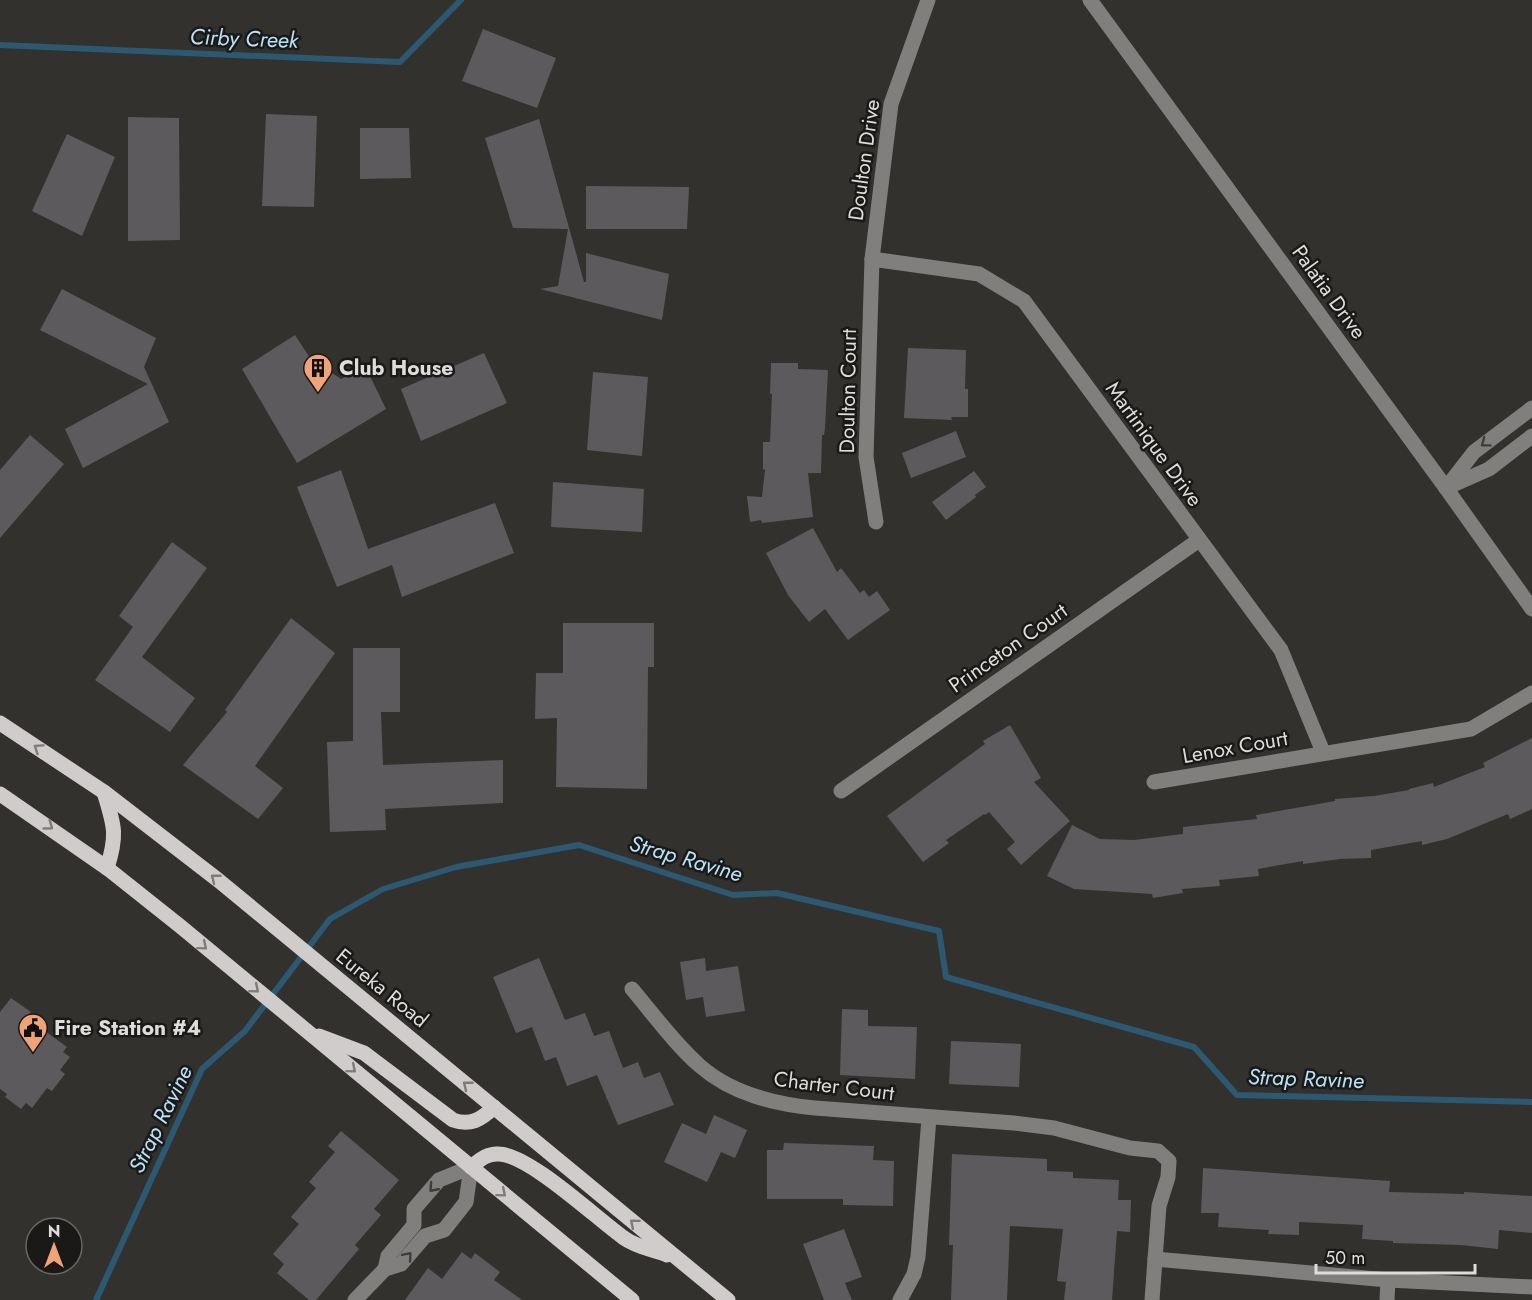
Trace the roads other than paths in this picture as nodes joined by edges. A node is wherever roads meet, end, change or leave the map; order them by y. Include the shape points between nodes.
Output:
1 (928, 0) edge
2 (1090, 0) edge
3 (872, 259) junction
4 (1532, 408) edge
5 (1532, 436) edge
6 (1446, 488) junction
7 (876, 522) dead end
8 (1199, 540) junction
9 (1532, 609) edge
10 (1532, 693) edge
11 (0, 723) edge
12 (1323, 752) junction
13 (1154, 782) dead end
14 (841, 791) dead end
15 (104, 792) junction
16 (0, 794) edge
17 (107, 868) junction
18 (632, 989) dead end
19 (308, 1032) junction
20 (494, 1107) junction
21 (929, 1118) junction
22 (471, 1167) junction
23 (420, 1230) junction
24 (1155, 1259) junction
25 (679, 1260) junction
26 (1388, 1280) junction
27 (1532, 1287) edge
28 (355, 1300) edge
29 (632, 1300) edge
30 (728, 1300) edge
31 (900, 1300) edge
32 (1152, 1300) edge
33 (1387, 1300) edge

1 - 3 street, Doulton Drive via 891,104
2 - 6 street, Palatia Drive
3 - 7 street, Doulton Court via 866,457
3 - 8 street, Martinique Drive via 980,274 1024,301
4 -> 6 street via 1474,452
5 - 6 street via 1489,469
6 - 9 street, Palatia Drive
8 - 12 street, Martinique Drive via 1281,650
8 - 14 street, Princeton Court
10 - 12 street via 1471,729
15 -> 11 main road, Eureka Road
12 - 13 street, Lenox Court
15 - 17 main road via 115,826
20 -> 15 main road, Eureka Road
16 -> 17 main road
17 -> 19 main road
18 - 21 street, Charter Court via 701,1067 752,1096 785,1105
19 - 20 main road via 364,1053 453,1120 469,1123 482,1119
19 -> 22 main road
25 -> 20 main road, Eureka Road
21 - 24 street, Charter Court via 1054,1128 1130,1148 1158,1151 1169,1161 1159,1206
21 - 31 street via 918,1257
22 - 23 street via 465,1202 444,1230
22 -> 23 street via 439,1180 414,1209
22 - 25 main road via 486,1156 500,1154 520,1160 627,1240
22 -> 29 main road
23 - 28 street via 388,1256 385,1269
24 - 26 street
24 - 32 street
25 - 30 main road, Eureka Road
26 - 27 street
26 - 33 street

